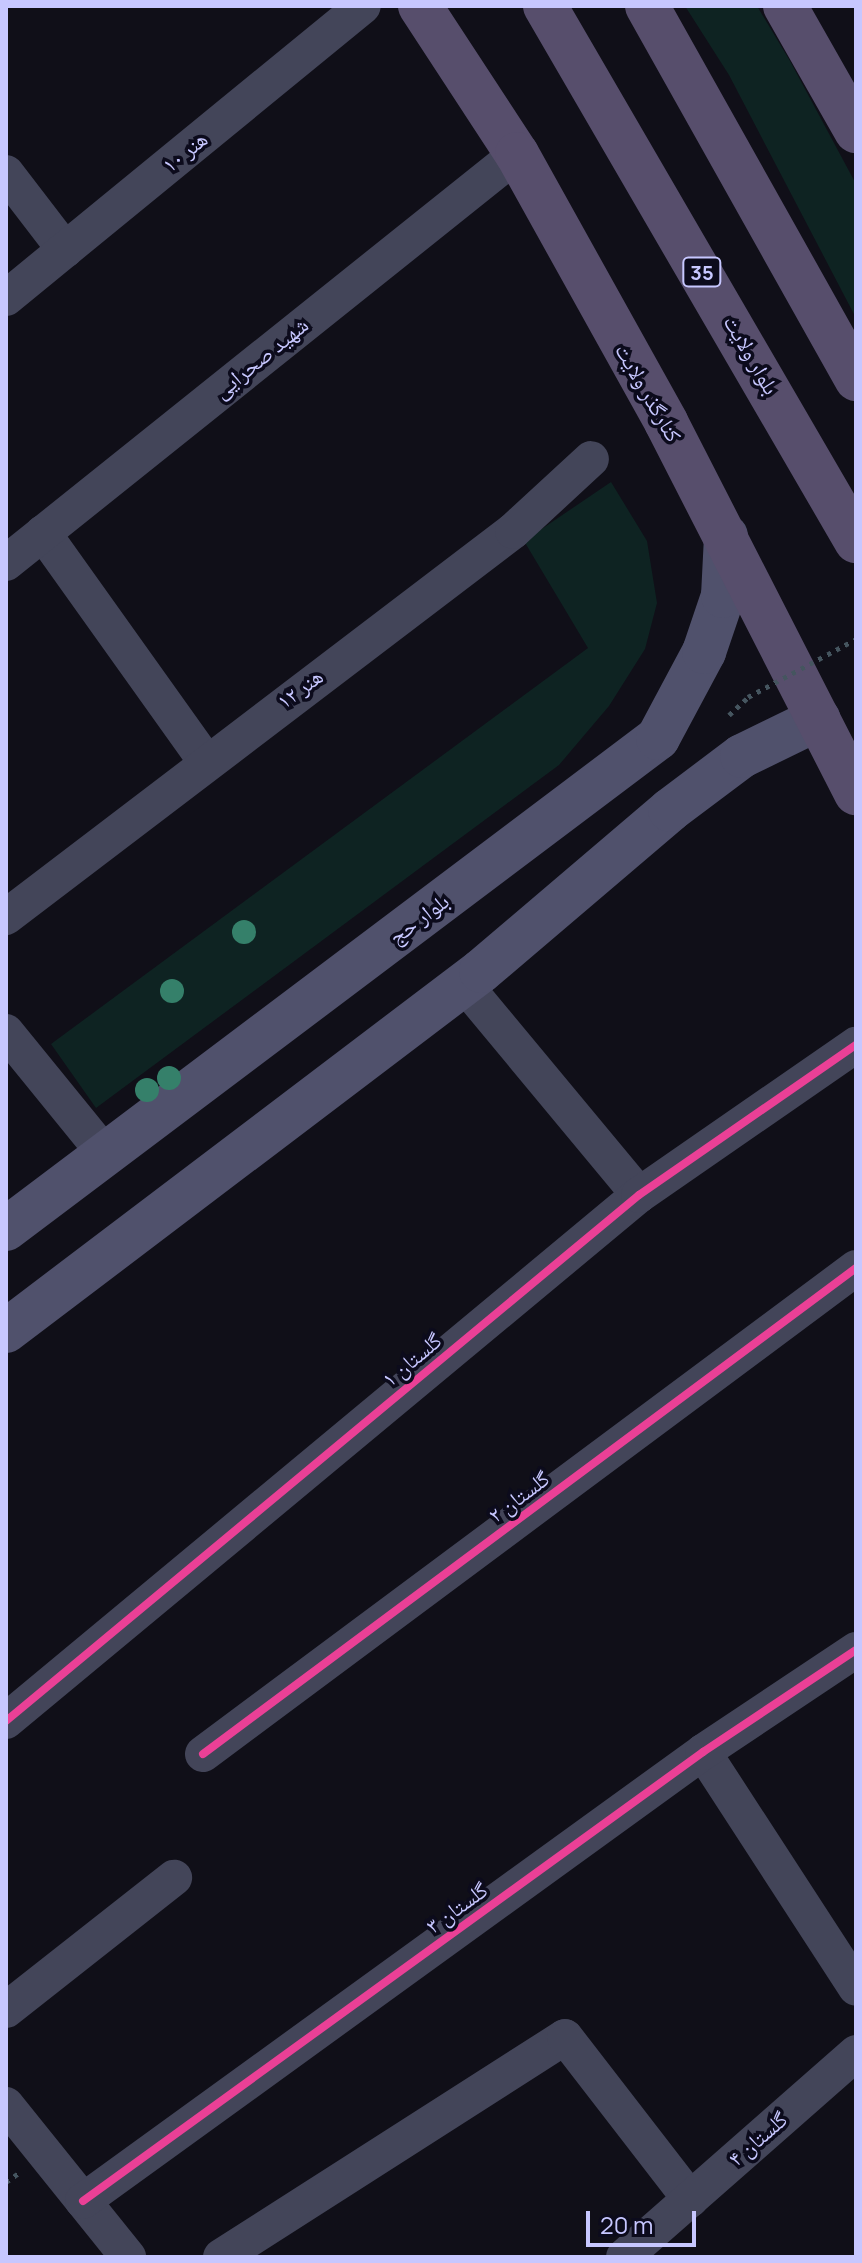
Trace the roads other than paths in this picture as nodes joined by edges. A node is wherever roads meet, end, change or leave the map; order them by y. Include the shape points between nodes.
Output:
1 (363, 6) edge
2 (420, 6) edge
3 (545, 6) edge
4 (647, 6) edge
5 (785, 6) edge
6 (856, 131) edge
7 (517, 154) junction
8 (6, 173) edge
9 (65, 250) junction
10 (6, 298) edge
11 (856, 379) edge
12 (591, 459) dead end
13 (43, 533) junction
14 (726, 536) junction
15 (856, 541) edge
16 (6, 563) edge
17 (818, 719) junction
18 (634, 756) junction
19 (205, 760) junction
20 (856, 793) edge
21 (670, 810) junction
22 (6, 917) edge
23 (464, 984) junction
24 (6, 1032) edge
25 (856, 1045) edge
26 (106, 1155) junction
27 (639, 1195) junction
28 (6, 1229) edge
29 (856, 1268) edge
30 (6, 1331) edge
31 (856, 1650) edge
32 (6, 1721) edge
33 (703, 1752) junction
34 (203, 1754) dead end
35 (174, 1878) dead end
36 (856, 1988) edge
37 (6, 2010) edge
38 (856, 2053) edge
39 (6, 2105) edge
40 (690, 2199) junction
41 (83, 2201) junction
42 (128, 2257) edge
43 (221, 2257) edge
44 (624, 2257) edge

1 - 9 street, هنر ۱۰
2 - 7 main road, کنارگذر ولایت
3 - 15 main road, بلوار ولایت / 35
4 - 11 main road
5 - 6 main road
7 - 13 street, شهید صحرایی
7 - 14 main road, کنارگذر ولایت
8 - 9 street
9 - 10 street, هنر ۱۰
12 - 19 street, هنر ۱۲ via 513,531
13 - 16 street, شهید صحرایی
13 - 19 street
14 - 17 main road, کنارگذر ولایت
14 - 18 main road, بلوار حج via 723,596 704,652 658,738
17 - 20 main road, کنارگذر ولایت
17 - 21 main road via 742,756
18 - 21 main road via 661,759 672,770 677,797
18 - 26 main road, بلوار حج
19 - 22 street, هنر ۱۲
21 - 23 main road
23 - 27 street
23 - 30 main road
24 - 26 street
25 - 27 street, گلستان ۱
26 - 28 main road, بلوار حج
27 - 32 street, گلستان ۱
29 - 34 street, گلستان ۲
31 - 33 street, گلستان ۳
33 - 36 street
33 - 41 street, گلستان ۳
35 - 37 street
38 - 40 street, گلستان ۴
39 - 41 street
40 - 43 street via 565,2037
40 - 44 street, گلستان ۴
41 - 42 street

